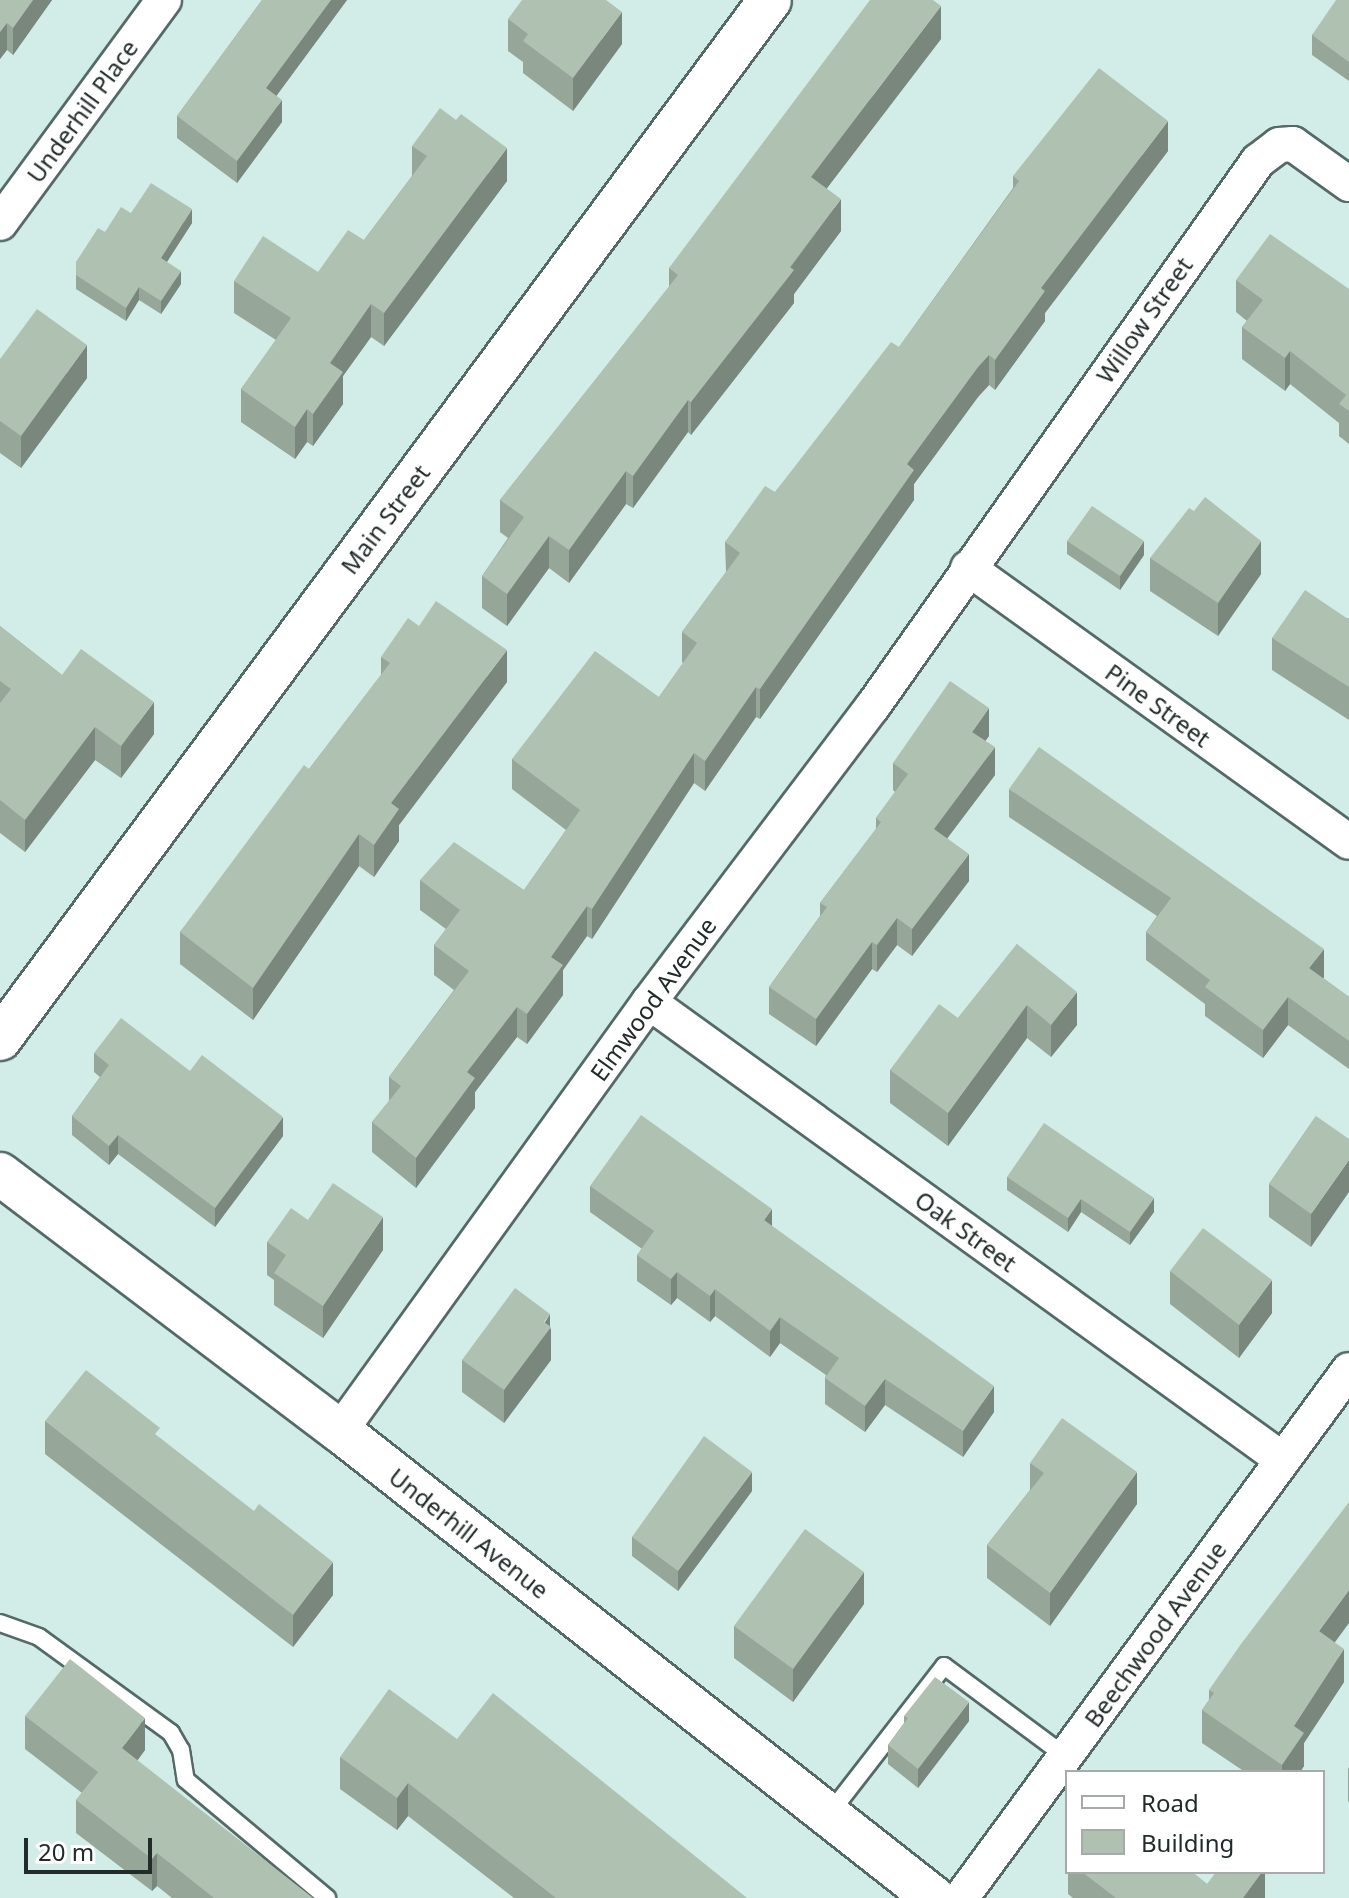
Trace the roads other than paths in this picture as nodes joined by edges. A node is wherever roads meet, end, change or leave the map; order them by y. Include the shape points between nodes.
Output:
1 (164, 0) edge
2 (770, 0) edge
3 (1349, 184) edge
4 (0, 223) edge
5 (968, 568) junction
6 (1349, 842) edge
7 (649, 1002) junction
8 (0, 1039) edge
9 (0, 1174) edge
10 (1349, 1370) edge
11 (340, 1431) junction
12 (1283, 1460) junction
13 (0, 1623) edge
14 (1065, 1756) junction
15 (829, 1815) junction
16 (327, 1898) edge
17 (934, 1898) edge
18 (961, 1898) edge

1 - 4 street, Underhill Place
2 - 8 street, Main Street
3 - 5 street, Willow Street via 1293,144 1279,145 1258,161
5 - 6 street, Pine Street
5 - 7 street, Elmwood Avenue via 873,706
7 - 11 street, Elmwood Avenue
7 - 12 street, Oak Street
9 - 11 street, Underhill Avenue
10 - 12 street, Beechwood Avenue
11 - 15 street, Underhill Avenue
12 - 14 street, Beechwood Avenue
13 - 16 lane via 39,1637 171,1733 181,1750 186,1780
14 - 15 lane via 944,1666
14 - 18 street, Beechwood Avenue
15 - 17 street, Underhill Avenue

